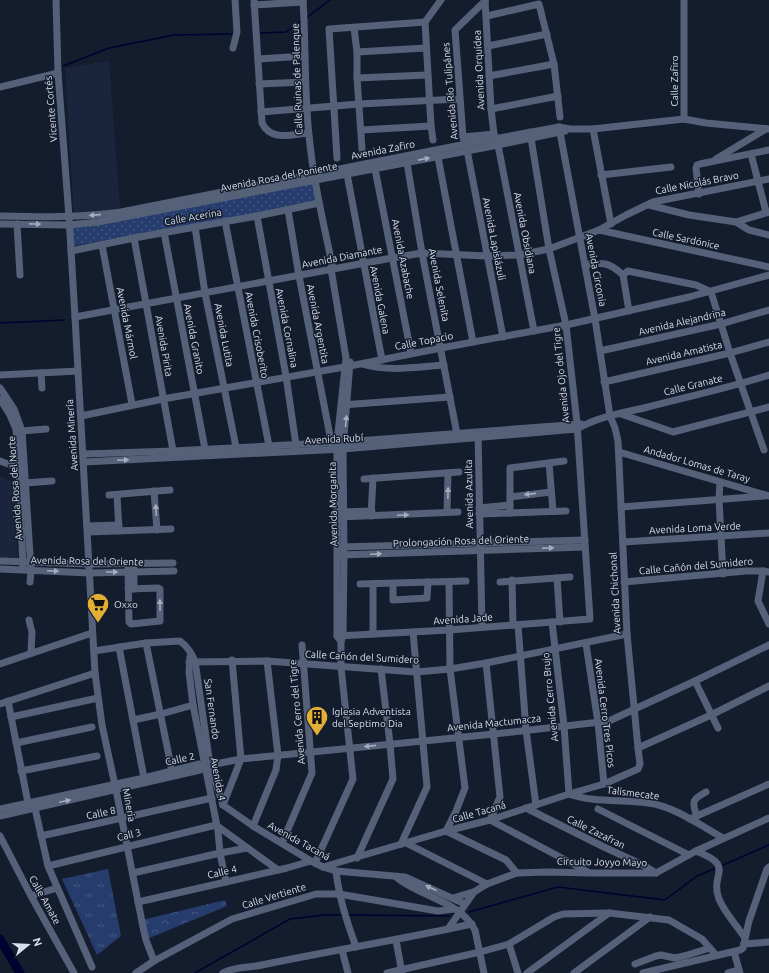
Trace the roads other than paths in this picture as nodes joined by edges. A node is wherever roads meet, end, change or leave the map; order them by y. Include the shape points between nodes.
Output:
1 (56, 0) edge
2 (235, 0) edge
3 (441, 0) edge
4 (485, 0) edge
5 (684, 0) edge
6 (303, 1) edge
7 (254, 3) edge
8 (487, 16) junction
9 (425, 22) junction
10 (354, 28) junction
11 (547, 34) junction
12 (488, 46) junction
13 (233, 48) dead end
14 (426, 48) junction
15 (357, 52) junction
16 (305, 56) junction
17 (258, 59) junction
18 (554, 64) junction
19 (58, 73) junction
20 (428, 75) junction
21 (489, 76) junction
22 (357, 78) junction
23 (305, 82) junction
24 (259, 84) junction
25 (0, 87) edge
26 (558, 96) junction
27 (459, 99) junction
28 (429, 101) junction
29 (359, 104) junction
30 (335, 106) junction
31 (307, 108) junction
32 (491, 109) junction
33 (261, 112) junction
34 (560, 117) dead end
35 (684, 119) junction
36 (430, 126) junction
37 (594, 129) junction
38 (767, 129) edge
39 (361, 130) junction
40 (560, 130) junction
41 (308, 133) junction
42 (530, 135) junction
43 (463, 136) junction
44 (496, 139) junction
45 (433, 140) dead end
46 (466, 148) junction
47 (362, 149) dead end
48 (769, 150) edge
49 (437, 153) junction
50 (751, 154) junction
51 (337, 158) dead end
52 (712, 161) junction
53 (407, 162) junction
54 (671, 167) dead end
55 (376, 169) junction
56 (347, 174) junction
57 (601, 174) junction
58 (314, 177) junction
59 (769, 179) edge
60 (759, 182) junction
61 (699, 194) junction
62 (319, 203) junction
63 (649, 205) junction
64 (288, 210) junction
65 (768, 212) edge
66 (0, 216) edge
67 (257, 216) junction
68 (69, 221) junction
69 (226, 221) junction
70 (736, 222) junction
71 (0, 224) edge
72 (17, 224) junction
73 (611, 224) junction
74 (195, 227) junction
75 (599, 230) junction
76 (164, 232) junction
77 (769, 236) edge
78 (580, 237) junction
79 (134, 238) junction
80 (102, 245) junction
81 (549, 249) junction
82 (71, 251) junction
83 (422, 253) junction
84 (456, 254) junction
85 (519, 255) junction
86 (486, 256) junction
87 (392, 258) junction
88 (363, 263) junction
89 (585, 265) junction
90 (333, 267) junction
91 (769, 267) edge
92 (20, 275) dead end
93 (623, 275) junction
94 (769, 275) edge
95 (299, 276) junction
96 (268, 281) junction
97 (237, 286) junction
98 (711, 292) junction
99 (206, 293) junction
100 (176, 298) junction
101 (146, 303) junction
102 (114, 310) junction
103 (769, 310) edge
104 (629, 311) junction
105 (75, 317) junction
106 (595, 319) junction
107 (721, 324) junction
108 (566, 325) junction
109 (534, 331) junction
110 (503, 337) junction
111 (473, 342) junction
112 (769, 342) edge
113 (441, 348) junction
114 (600, 351) junction
115 (411, 353) junction
116 (730, 353) junction
117 (382, 360) junction
118 (362, 364) junction
119 (444, 365) junction
120 (348, 366) junction
121 (78, 371) junction
122 (317, 371) junction
123 (41, 373) junction
124 (0, 375) edge
125 (769, 375) edge
126 (286, 376) junction
127 (257, 381) junction
128 (604, 382) junction
129 (742, 384) junction
130 (0, 388) edge
131 (42, 388) dead end
132 (225, 388) junction
133 (194, 393) junction
134 (450, 397) junction
135 (163, 398) junction
136 (0, 399) edge
137 (132, 404) junction
138 (344, 405) junction
139 (769, 407) edge
140 (751, 412) junction
141 (620, 414) junction
142 (81, 416) junction
143 (610, 416) junction
144 (577, 426) junction
145 (46, 428) dead end
146 (22, 431) junction
147 (457, 434) junction
148 (478, 435) junction
149 (404, 441) junction
150 (296, 445) junction
151 (337, 446) junction
152 (765, 446) edge
153 (236, 447) junction
154 (205, 449) junction
155 (269, 450) junction
156 (619, 452) junction
157 (174, 454) junction
158 (84, 458) junction
159 (0, 461) edge
160 (564, 461) dead end
161 (549, 463) junction
162 (19, 468) junction
163 (459, 472) dead end
164 (448, 473) junction
165 (374, 478) junction
166 (364, 479) dead end
167 (52, 481) dead end
168 (720, 482) junction
169 (26, 483) junction
170 (170, 490) dead end
171 (154, 491) junction
172 (551, 492) junction
173 (769, 496) edge
174 (510, 497) junction
175 (719, 499) junction
176 (621, 507) junction
177 (510, 509) junction
178 (479, 511) junction
179 (553, 511) junction
180 (566, 511) dead end
181 (447, 512) junction
182 (458, 512) dead end
183 (340, 514) junction
184 (372, 514) junction
185 (119, 528) junction
186 (88, 529) junction
187 (157, 530) junction
188 (171, 530) dead end
189 (769, 533) edge
190 (722, 536) junction
191 (585, 540) junction
192 (623, 542) junction
193 (480, 547) junction
194 (585, 547) junction
195 (341, 551) junction
196 (0, 561) edge
197 (26, 561) junction
198 (173, 563) dead end
199 (90, 564) junction
200 (131, 564) junction
201 (0, 569) edge
202 (27, 570) junction
203 (174, 571) dead end
204 (131, 572) junction
205 (766, 572) edge
206 (90, 573) junction
207 (723, 574) junction
208 (570, 577) dead end
209 (558, 578) junction
210 (512, 580) junction
211 (466, 581) dead end
212 (30, 582) dead end
213 (428, 582) junction
214 (449, 582) junction
215 (500, 582) dead end
216 (624, 582) junction
217 (360, 584) dead end
218 (373, 584) junction
219 (393, 584) junction
220 (131, 589) junction
221 (590, 619) joint
222 (28, 620) dead end
223 (552, 622) junction
224 (560, 622) junction
225 (769, 624) edge
226 (515, 625) junction
227 (482, 628) junction
228 (449, 630) junction
229 (413, 632) junction
230 (92, 633) junction
231 (373, 634) junction
232 (627, 634) junction
233 (340, 638) junction
234 (146, 644) junction
235 (302, 644) dead end
236 (586, 644) junction
237 (769, 645) edge
238 (119, 647) junction
239 (555, 650) junction
240 (94, 651) junction
241 (32, 654) junction
242 (520, 656) junction
243 (232, 660) junction
244 (267, 661) junction
245 (192, 662) junction
246 (486, 663) junction
247 (0, 664) edge
248 (302, 664) junction
249 (341, 667) junction
250 (381, 669) junction
251 (450, 669) junction
252 (416, 672) junction
253 (95, 673) junction
254 (695, 681) junction
255 (769, 686) edge
256 (98, 698) junction
257 (8, 701) junction
258 (0, 704) edge
259 (193, 705) junction
260 (634, 710) junction
261 (161, 714) junction
262 (711, 715) junction
263 (12, 717) junction
264 (134, 720) junction
265 (598, 723) junction
266 (564, 726) junction
267 (92, 727) dead end
268 (718, 728) dead end
269 (526, 730) junction
270 (494, 734) junction
271 (458, 737) junction
272 (423, 740) junction
273 (16, 743) junction
274 (390, 744) junction
275 (350, 748) junction
276 (638, 748) junction
277 (311, 751) junction
278 (278, 755) junction
279 (97, 756) dead end
280 (241, 759) junction
281 (207, 765) junction
282 (638, 769) joint
283 (21, 771) junction
284 (172, 771) junction
285 (144, 778) junction
286 (604, 784) junction
287 (769, 784) edge
288 (116, 787) junction
289 (706, 792) dead end
290 (569, 794) junction
291 (212, 798) junction
292 (32, 804) junction
293 (223, 805) junction
294 (536, 805) junction
295 (0, 808) edge
296 (526, 808) junction
297 (598, 809) dead end
298 (0, 816) edge
299 (693, 818) junction
300 (769, 818) edge
301 (122, 819) junction
302 (490, 820) junction
303 (216, 825) junction
304 (253, 826) junction
305 (446, 831) junction
306 (0, 836) edge
307 (41, 836) junction
308 (723, 838) junction
309 (282, 843) junction
310 (404, 844) junction
311 (127, 846) junction
312 (247, 848) junction
313 (696, 851) junction
314 (220, 853) junction
315 (689, 855) junction
316 (357, 858) junction
317 (313, 862) junction
318 (48, 866) junction
319 (323, 867) junction
320 (768, 868) edge
321 (278, 870) junction
322 (336, 871) junction
323 (133, 873) junction
324 (517, 873) junction
325 (590, 873) junction
326 (656, 873) junction
327 (396, 877) junction
328 (226, 882) junction
329 (487, 884) junction
330 (57, 888) junction
331 (474, 892) junction
332 (339, 894) junction
333 (31, 896) junction
334 (453, 898) junction
335 (138, 902) junction
336 (464, 904) junction
337 (457, 910) junction
338 (609, 913) junction
339 (650, 917) junction
340 (472, 924) junction
341 (448, 929) junction
342 (396, 940) junction
343 (769, 942) edge
344 (744, 943) junction
345 (508, 944) junction
346 (356, 947) junction
347 (710, 948) junction
348 (342, 950) junction
349 (480, 952) junction
350 (734, 952) junction
351 (716, 955) junction
352 (154, 961) junction
353 (635, 964) dead end
354 (92, 967) dead end
355 (261, 969) edge
356 (402, 971) edge
357 (739, 972) edge
358 (74, 973) edge
359 (136, 973) edge
360 (224, 973) edge
361 (348, 973) edge
362 (387, 973) edge
363 (484, 973) edge
364 (518, 973) edge
365 (527, 973) edge
366 (574, 973) edge
367 (643, 973) edge
368 (728, 973) edge

1 - 19 street, Vicente Cortés
2 - 13 street via 237,32
3 - 9 street
4 - 8 street, Avenida Orquídea
4 - 27 street, Avenida Río Tulipánes via 455,30
5 - 35 street, Calle Zafiro
6 - 7 street
6 - 16 street, Calle Ruinas de Palenque
7 - 17 street
8 - 11 street via 539,4
8 - 12 street, Avenida Orquídea
9 - 10 street
9 - 14 street
10 - 15 street
10 - 30 street via 329,29
11 - 12 street
11 - 18 street
12 - 21 street, Avenida Orquídea
14 - 15 street
14 - 20 street
15 - 22 street
16 - 17 street
16 - 23 street, Calle Ruinas de Palenque
17 - 24 street
18 - 21 street
18 - 26 street
19 - 25 street
19 - 68 street, Vicente Cortés
20 - 22 street
20 - 28 street
21 - 32 street, Avenida Orquídea
22 - 29 street
23 - 24 street
23 - 31 street, Calle Ruinas de Palenque
24 - 33 street
26 - 32 street
26 - 34 street
27 - 28 street
27 - 43 street, Avenida Río Tulipánes
28 - 29 street
28 - 36 street
29 - 30 street
29 - 39 street
30 - 31 street
30 - 51 street
31 - 33 street
31 - 41 street, Calle Ruinas de Palenque
32 - 44 street, Avenida Orquídea
33 - 41 street via 262,123 275,136
35 - 37 street, Calle Zafiro
35 - 38 street via 706,124
36 - 39 street
36 - 45 street
37 - 40 street, Calle Zafiro
37 - 57 street
38 - 52 street
39 - 47 street
40 - 42 street, Avenida Zafiro
40 - 78 street, Avenida Circonia
41 - 58 street, Calle Ruinas de Palenque
42 - 44 street, Avenida Zafiro
42 - 81 street, Avenida Ojo del Tigre
43 - 44 street
43 - 46 street, Avenida Río Tulipánes
44 - 46 street, Avenida Zafiro
44 - 85 street, Avenida Obsidiana
46 - 49 street, Avenida Zafiro
46 - 86 street, Avenida Lapislázuli
48 - 50 street
53 -> 49 street, Avenida Rosa del Poniente
49 - 58 street, Avenida Zafiro
49 - 84 street
50 - 52 street
50 - 60 street
52 - 61 street via 697,165
53 - 55 street, Avenida Rosa del Poniente
53 - 83 street, Avenida Selenita
54 - 57 street
55 - 56 street, Avenida Rosa del Poniente
55 - 87 street, Avenida Azabache
56 - 58 street, Avenida Rosa del Poniente
56 - 88 street, Avenida Galena
57 - 73 street
58 - 62 street, Calle Ruinas de Palenque
58 - 68 street, Avenida Zafiro via 198,200
59 - 60 street, Calle Nicolás Bravo
60 - 61 street, Calle Nicolás Bravo
60 - 65 street
61 - 63 street, Calle Nicolás Bravo via 653,202
62 - 64 street, Calle Acerina
62 - 90 street, Calle Ruinas de Palenque
63 - 70 street via 689,215
63 - 73 street, Calle Nicolás Bravo
64 - 67 street, Calle Acerina
64 - 95 street, Avenida Argentita
65 - 70 street
66 - 68 street
67 - 69 street, Calle Acerina
67 - 96 street, Avenida Cornalina
72 -> 68 street
68 - 82 street, Avenida Minería
69 - 74 street, Calle Acerina
69 - 97 street, Avenida Crisoberito
70 - 77 street via 749,230
71 - 72 street
72 - 92 street
73 - 75 street, Avenida Diamante
74 - 76 street, Calle Acerina
74 - 99 street, Avenida Lutita
75 - 78 street, Avenida Diamante
75 - 91 street, Calle Sardónice
76 - 79 street, Calle Acerina
76 - 100 street, Avenida Granito
78 - 81 street, Avenida Diamante
78 - 89 street, Avenida Circonia
79 - 80 street, Calle Acerina
79 - 101 street, Avenida Pirita
80 - 82 street, Calle Acerina
80 - 102 street, Avenida Mármol
81 - 85 street, Avenida Diamante
81 - 108 street, Avenida Ojo del Tigre
82 - 105 street, Avenida Minería
83 - 84 street, Avenida Diamante
83 - 87 street, Avenida Diamante
83 - 113 street, Avenida Selenita
84 - 86 street, Avenida Diamante
84 - 111 street
85 - 86 street, Avenida Diamante
85 - 109 street, Avenida Obsidiana
86 - 110 street, Avenida Lapislázuli
87 - 88 street, Avenida Diamante
87 - 115 street, Avenida Azabache
88 - 90 street, Avenida Diamante
88 - 117 street, Avenida Galena
89 - 93 street via 604,263 614,266
89 - 106 street, Avenida Circonia
90 - 95 street, Avenida Diamante
90 - 120 street, Avenida Morganita
93 - 98 street via 628,272 643,274 696,285
93 - 104 street
94 - 98 street, Calle Topacio
95 - 96 street, Avenida Diamante
95 - 122 street, Avenida Argentita
96 - 97 street, Avenida Diamante
96 - 126 street, Avenida Cornalina
97 - 99 street, Avenida Diamante
97 - 127 street, Avenida Crisoberito
98 - 104 street, Calle Topacio
98 - 107 street
99 - 100 street, Avenida Diamante
99 - 132 street, Avenida Lutita
100 - 101 street, Avenida Diamante
100 - 133 street, Avenida Granito
101 - 102 street, Avenida Diamante
101 - 135 street, Avenida Pirita
102 - 105 street, Avenida Diamante
102 - 137 street, Avenida Mármol
103 - 107 street, Avenida Alejandrina
104 - 106 street, Calle Topacio
105 - 121 street, Avenida Minería
106 - 108 street, Calle Topacio
106 - 114 street, Avenida Circonia
107 - 114 street, Avenida Alejandrina
107 - 116 street
108 - 109 street, Calle Topacio
108 - 144 street, Avenida Ojo del Tigre
109 - 110 street, Calle Topacio
110 - 111 street, Calle Topacio
111 - 113 street, Calle Topacio
112 - 116 street, Avenida Amatista
113 - 115 street, Calle Topacio
113 - 119 street, Avenida Selenita
114 - 128 street, Avenida Circonia
115 - 117 street, Calle Topacio
116 - 128 street, Avenida Amatista
116 - 129 street
117 - 118 street, Calle Topacio
118 - 119 street via 387,369
118 - 120 street, Calle Topacio
119 - 134 street, Avenida Selenita
120 - 122 street, Calle Topacio
120 - 138 street, Avenida Morganita
121 - 123 street
121 - 142 street, Avenida Minería
122 - 126 street, Calle Topacio
122 - 151 street, Avenida Argentita
123 - 124 street
123 - 131 street
125 - 129 street, Calle Granate
126 - 127 street, Calle Topacio
126 - 150 street, Avenida Cornalina
127 - 132 street, Calle Topacio
127 - 155 street, Avenida Crisoberito
128 - 143 street, Avenida Circonia
129 - 140 street
129 - 141 street, Calle Granate
130 - 146 street, Avenida Rosa del Norte via 14,409
132 - 133 street, Calle Topacio
132 - 153 street, Avenida Lutita
133 - 135 street, Calle Topacio
133 - 154 street, Avenida Granito
134 - 138 street
134 - 147 street, Avenida Selenita
135 - 137 street, Calle Topacio
135 - 157 street, Avenida Pirita
136 - 162 street, Avenida Rosa del Norte via 16,429
137 - 142 street, Calle Topacio
138 - 151 street, Avenida Morganita
139 - 140 street
140 - 141 street via 674,432
140 - 152 street
141 - 143 street, Avenida Rubí
142 - 158 street, Avenida Minería
143 - 144 street, Avenida Rubí
143 - 156 street, Avenida Chichonal
144 - 148 street, Avenida Rubí
144 - 191 street, Avenida Ojo del Tigre
145 - 146 street
146 - 169 street, Avenida Rosa del Norte
147 - 148 street, Avenida Rubí
147 - 149 street, Avenida Rubí
148 - 149 street, Avenida Rubí
148 - 178 street, Avenida Azulita
149 - 151 street, Avenida Rubí
150 - 151 street, Avenida Rubí
150 - 155 street, Avenida Rubí
151 - 155 street, Avenida Rubí
151 - 183 street, Avenida Morganita
153 - 154 street, Avenida Rubí
153 - 155 street, Avenida Rubí
154 - 157 street, Avenida Rubí
155 - 157 street, Avenida Rubí
156 - 168 street, Andador Lomas de Taray
156 - 176 street, Avenida Chichonal
157 - 158 street, Avenida Rubí
158 - 186 street, Avenida Minería
159 - 162 street
160 - 161 street
161 - 172 street
161 - 174 street via 510,468
162 - 197 street, Avenida Rosa del Norte
163 - 164 street
164 - 165 street
181 -> 164 street
165 - 166 street
165 - 184 street
167 - 169 street
168 - 173 street, Andador Lomas de Taray
168 - 175 street
169 - 197 street, Avenida Rosa del Norte
170 - 171 street
171 - 185 street via 113,495
187 -> 171 street
172 -> 174 street
172 - 179 street
173 - 175 street
174 - 177 street
175 - 176 street
175 - 190 street
176 - 192 street, Avenida Chichonal
177 - 178 street
177 - 179 street
178 - 193 street, Avenida Azulita
179 - 180 street
181 - 182 street
184 -> 181 street
183 - 184 street
183 - 195 street, Avenida Morganita
185 - 186 street
185 - 187 street
186 - 199 street, Avenida Minería
187 - 188 street
189 - 190 street, Avenida Loma Verde
190 - 192 street, Avenida Loma Verde
190 - 207 street
191 - 193 street, Prolongación Rosa del Oriente
191 - 194 street, Avenida Ojo del Tigre
192 - 216 street, Avenida Chichonal
193 -> 194 street, Prolongación Rosa del Oriente
193 - 195 street, Prolongación Rosa del Oriente
193 - 227 street, Avenida Azulita
194 - 221 street, Avenida Ojo del Tigre
195 - 233 street, Avenida Morganita
196 - 197 street, Avenida Rosa del Oriente
197 - 199 street, Avenida Rosa del Oriente
197 - 202 street, Avenida Rosa del Norte
198 - 200 street, Avenida Rosa del Oriente
199 - 200 street, Avenida Rosa del Oriente
199 - 206 street, Avenida Minería
200 - 204 street
201 - 202 street, Avenida Rosa del Oriente
202 -> 206 street, Avenida Rosa del Oriente
202 - 212 street, Avenida Rosa del Norte
203 - 204 street, Avenida Rosa del Oriente
206 -> 204 street, Avenida Rosa del Oriente
204 - 220 street
205 - 207 street, Calle Cañón del Sumidero
205 - 225 street via 758,602
206 - 230 street, Avenida Minería
207 - 216 street, Calle Cañón del Sumidero
208 - 209 street
209 - 210 street
209 - 224 street
210 - 215 street
210 - 226 street
211 - 214 street
213 - 214 street
213 - 219 street
213 - 219 street via 427,598 393,600
214 - 228 street
216 - 232 street, Avenida Chichonal
217 - 218 street
218 - 219 street
218 - 231 street
220 -> 220 street via 130,623 160,621 160,589
221 - 224 street, Avenida Jade
222 - 241 street via 32,632
223 - 224 street, Avenida Jade
223 - 226 street, Avenida Jade
223 - 239 street, Avenida Cerro Brujo
226 - 227 street, Avenida Jade
226 - 242 street
227 - 228 street, Avenida Jade
228 - 229 street, Avenida Jade
228 - 251 street
229 - 231 street, Avenida Jade
229 - 252 street
230 - 240 street, Avenida Minería
230 - 241 street
231 - 233 street, Avenida Jade
232 - 236 street, Calle Cañón del Sumidero
232 - 260 street, Avenida Chichonal
233 - 249 street, Avenida Morganita
234 - 238 street
234 - 245 street via 180,641 191,653
234 - 261 street
235 - 248 street, Avenida Cerro del Tigre
236 - 239 street, Calle Cañón del Sumidero
236 - 265 street, Avenida Cerro Tres Picos
237 - 254 street, Avenida Mactumacza
238 - 240 street
238 - 264 street
239 - 242 street, Calle Cañón del Sumidero
239 - 266 street, Avenida Cerro Brujo
240 - 253 street, Mineria
241 - 247 street
242 - 246 street, Calle Cañón del Sumidero
242 - 269 street
243 - 244 street, Calle Cañón del Sumidero
243 - 245 street, Calle Cañón del Sumidero
243 - 280 street
244 - 248 street, Calle Cañón del Sumidero
244 - 278 street
245 - 259 street, Avenida 4 via 189,672
245 - 281 street, San Fernando
246 - 251 street, Calle Cañón del Sumidero
246 - 270 street
248 - 249 street, Calle Cañón del Sumidero
248 - 277 street, Avenida Cerro del Tigre
249 - 250 street, Calle Cañón del Sumidero
249 - 275 street, Avenida Morganita
250 - 252 street, Calle Cañón del Sumidero
250 - 274 street
251 - 252 street, Calle Cañón del Sumidero
251 - 271 street
252 - 272 street
253 - 256 street, Mineria
253 - 257 street
254 - 260 street, Avenida Mactumacza
254 - 262 street
255 - 262 street
256 - 263 street
256 - 288 street, Mineria
257 - 258 street
257 - 263 street
259 - 261 street
259 - 281 street, Avenida 4
260 - 265 street, Avenida Mactumacza
260 - 276 street, Avenida Chichonal
261 - 264 street
261 - 284 street
262 - 268 street
262 - 276 street
263 - 273 street
264 - 285 street
265 - 266 street, Avenida Mactumacza
265 - 286 street, Avenida Cerro Tres Picos
266 - 269 street, Avenida Mactumacza
266 - 290 street, Avenida Cerro Brujo
267 - 273 street
269 - 270 street, Avenida Mactumacza
269 - 294 street
270 - 271 street, Avenida Mactumacza
270 - 302 street via 500,797
271 - 272 street, Avenida Mactumacza
271 - 305 street via 465,788
272 - 274 street, Avenida Mactumacza
272 - 310 street via 427,787
273 - 283 street
274 -> 275 street, Avenida Mactumacza
274 - 316 street via 393,779
275 - 277 street, Avenida Mactumacza
275 - 317 street, Avenida Morganita via 353,779
276 - 282 street, Avenida Chichonal
277 - 278 street, Avenida Mactumacza
277 - 309 street, Avenida Cerro del Tigre via 312,773
278 - 280 street, Avenida Mactumacza
278 - 304 street via 276,770
279 - 283 street
280 - 281 street, Avenida Mactumacza
280 - 293 street
281 - 284 street, Calle 2 via 199,764
281 - 288 street, Calle 2 via 200,770
281 - 291 street, Avenida 4
281 - 293 street, San Fernando
282 - 286 street, Calle Tacaná
283 - 292 street
284 - 285 street, Calle 2
285 - 288 street, Calle 2
286 - 290 street, Calle Tacaná
287 - 299 street
288 - 292 street, Calle 2
288 - 301 street, Mineria
289 - 299 street via 693,801
290 - 294 street, Calle Tacaná
290 - 299 street, Talismecate via 580,798 650,803
291 - 301 street, Calle 8
291 - 303 street, Avenida 4
292 - 295 street, Calle 2
292 - 298 street, Calle 2
292 - 307 street
293 - 304 street, Avenida Tacaná
294 - 296 street, Calle Tacaná
296 - 302 street, Calle Tacaná
296 - 326 street, Calle Zazafran
297 - 315 street
299 - 308 street, Talismecate
300 - 308 street, Circuito Joyyo Mayo
301 - 307 street, Calle 8
301 - 311 street, Mineria
302 - 305 street, Calle Tacaná
302 - 325 street
303 - 311 street, Call 3
303 - 312 street
303 - 314 street, Avenida 4
304 - 309 street, Avenida Tacaná
305 - 310 street, Calle Tacaná
305 - 324 street via 506,860
306 - 333 street, Calle Amate
307 - 318 street
308 - 313 street, Circuito Joyyo Mayo
309 - 317 street, Avenida Tacaná
310 - 316 street, Calle Tacaná
310 - 329 street
311 - 318 street, Call 3
311 - 323 street, Mineria
312 - 314 street
312 - 321 street
313 - 315 street, Circuito Joyyo Mayo
313 - 344 street via 718,863 720,902
314 - 323 street
314 - 328 street, Avenida 4
315 - 326 street, Circuito Joyyo Mayo
316 - 319 street, Calle Tacaná
317 - 319 street, Avenida Tacaná
317 - 321 street, Calle 4
318 - 330 street
319 - 322 street, Avenida Tacaná
320 - 344 street
321 - 328 street, Calle 4
322 - 327 street, Avenida Tacaná
322 - 332 street
323 - 335 street, Mineria
324 - 325 street, Circuito Joyyo Mayo
324 - 329 street, Circuito Joyyo Mayo
325 - 326 street, Circuito Joyyo Mayo
334 -> 327 street, Avenida Tacaná via 411,879
327 - 337 street, Avenida Tacaná
328 - 335 street, Calle 4
329 - 331 street, Circuito Joyyo Mayo
330 - 333 street
330 - 354 street
331 - 334 street, Circuito Joyyo Mayo
331 - 336 street, Circuito Joyyo Mayo
332 - 337 street, Calle Vertiente via 438,911
332 - 346 street
332 - 352 street, Calle Vertiente via 316,894 232,918
333 - 358 street, Calle Amate
334 - 336 street, Avenida Tacaná
335 - 352 street, Mineria via 146,940
336 - 337 street, Circuito Joyyo Mayo
337 - 340 street, Avenida Tacaná
337 - 341 street, Circuito Joyyo Mayo
338 - 339 street
338 - 345 street via 563,914
338 - 365 street
339 - 347 street via 669,920 702,939
339 - 366 street
340 - 341 street
340 - 349 street
341 - 342 street
342 - 346 street
342 - 356 street
343 - 344 street
344 - 350 street
345 - 349 street
345 - 364 street
346 - 348 street
347 - 351 street
347 - 353 street via 675,958 656,956
348 - 355 street via 286,959
348 - 361 street
349 - 356 street
349 - 363 street
350 - 351 street
350 - 357 street
351 - 367 street
352 - 359 street, Calle Vertiente
355 - 360 street via 231,969
356 - 362 street
357 - 368 street

